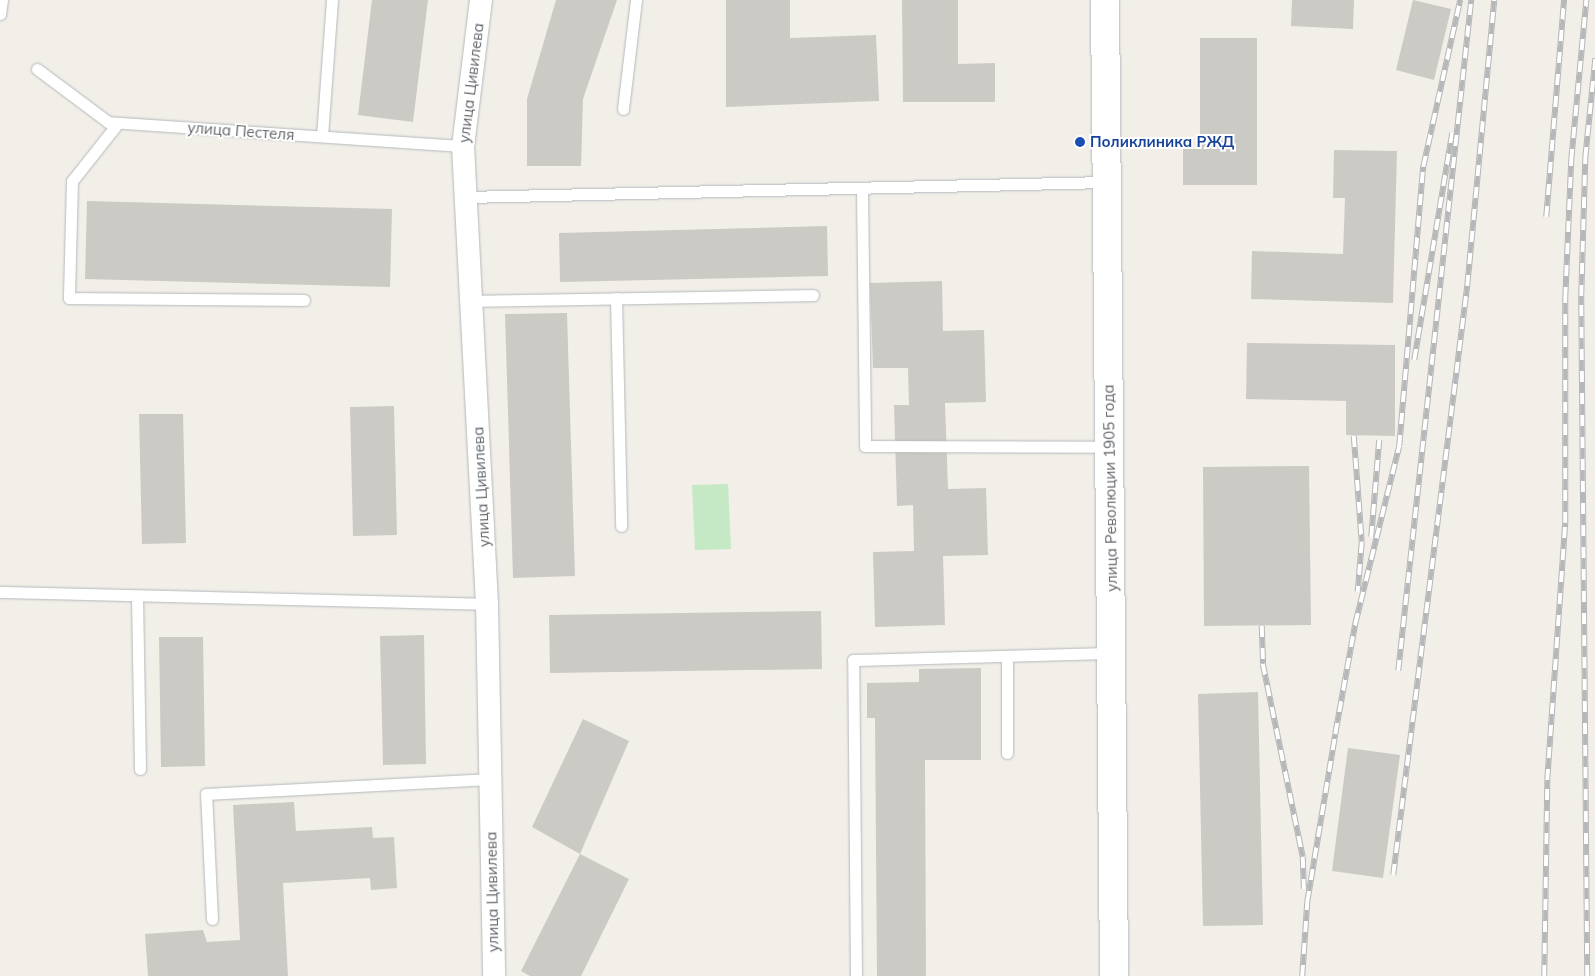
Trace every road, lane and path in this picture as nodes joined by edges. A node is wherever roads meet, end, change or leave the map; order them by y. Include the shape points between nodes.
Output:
1 (2, 0) edge
2 (332, 0) edge
3 (481, 0) edge
4 (636, 0) edge
5 (1105, 0) edge
6 (0, 14) edge
7 (37, 69) dead end
8 (623, 109) dead end
9 (118, 123) junction
10 (322, 136) junction
11 (462, 146) junction
12 (1107, 182) junction
13 (862, 188) junction
14 (465, 197) junction
15 (813, 295) dead end
16 (616, 298) junction
17 (304, 300) dead end
18 (471, 301) junction
19 (1110, 447) junction
20 (621, 526) dead end
21 (0, 592) edge
22 (137, 596) junction
23 (487, 604) junction
24 (1111, 653) junction
25 (1006, 656) junction
26 (1007, 753) dead end
27 (140, 769) dead end
28 (490, 779) junction
29 (212, 919) dead end
30 (494, 976) edge
31 (856, 976) edge
32 (1114, 976) edge

1 - 6 lane
2 - 10 lane
3 - 11 street, улица Цивилева
4 - 8 lane
5 - 12 main road, улица Революции 1905 года
7 - 9 lane, улица Пестеля via 108,122
9 - 10 lane, улица Пестеля
9 - 17 lane via 72,181 69,298
10 - 11 lane, улица Пестеля
11 - 14 street, улица Цивилева
12 - 13 lane
12 - 19 main road, улица Революции 1905 года
13 - 14 lane
13 - 19 lane via 865,446
14 - 18 street, улица Цивилева
15 - 16 lane
16 - 18 lane
16 - 20 lane
18 - 23 street, улица Цивилева
19 - 24 main road, улица Революции 1905 года
21 - 22 lane
22 - 23 lane
22 - 27 lane
23 - 28 street, улица Цивилева
24 - 25 lane
24 - 32 main road, улица Революции 1905 года
25 - 26 lane
25 - 31 lane via 852,660
28 - 29 lane via 206,794
28 - 30 street, улица Цивилева

